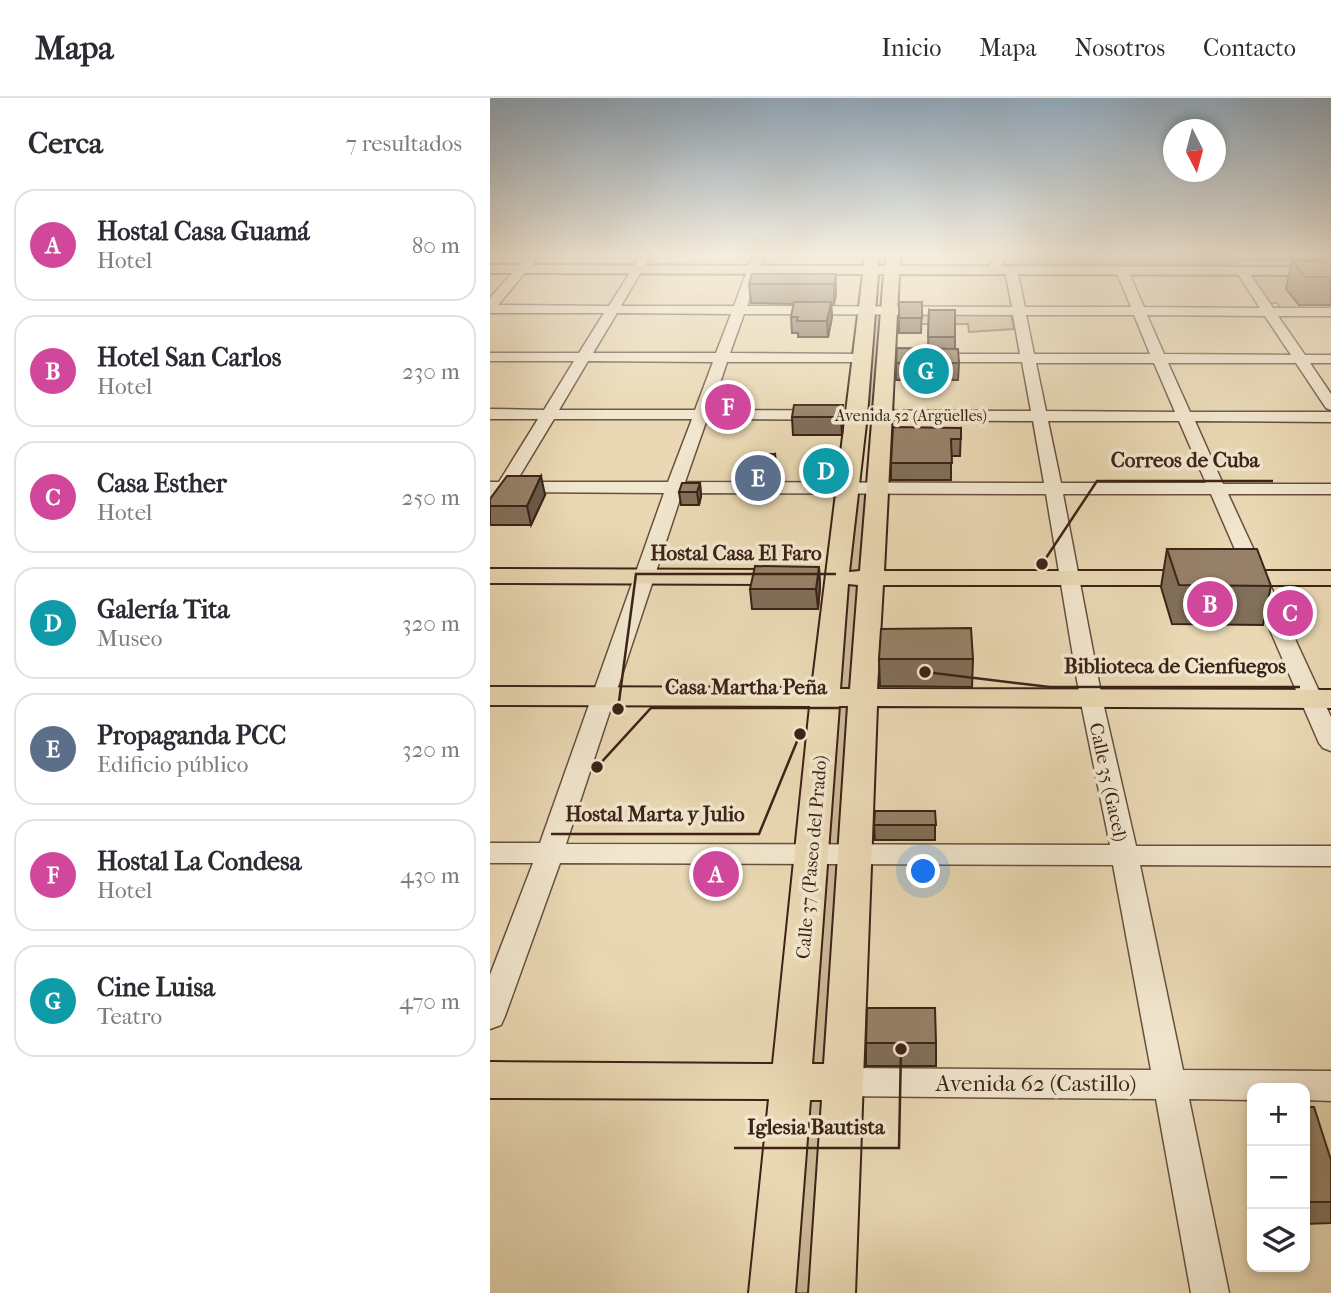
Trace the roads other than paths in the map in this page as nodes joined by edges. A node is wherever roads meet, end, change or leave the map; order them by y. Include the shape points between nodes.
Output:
1 (611, 310) edge
2 (739, 310) edge
3 (866, 310) edge
4 (885, 311) edge
5 (891, 311) junction
6 (1019, 311) junction
7 (1139, 311) junction
8 (1269, 312) junction
9 (1331, 312) edge
10 (490, 358) edge
11 (584, 358) junction
12 (721, 358) junction
13 (862, 358) junction
14 (901, 358) junction
15 (1029, 359) junction
16 (1159, 359) junction
17 (1300, 359) junction
18 (1331, 359) edge
19 (1331, 405) edge
20 (490, 414) edge
21 (548, 414) junction
22 (700, 415) junction
23 (857, 415) junction
24 (884, 415) junction
25 (1040, 416) junction
26 (1185, 416) junction
27 (1331, 417) edge
28 (497, 487) edge
29 (675, 487) junction
30 (846, 488) junction
31 (878, 488) junction
32 (1054, 488) junction
33 (1219, 489) junction
34 (1331, 489) edge
35 (490, 510) edge
36 (490, 576) edge
37 (646, 577) junction
38 (1071, 577) junction
39 (836, 578) junction
40 (872, 578) junction
41 (1258, 578) junction
42 (1331, 578) edge
43 (490, 696) edge
44 (603, 696) junction
45 (825, 697) junction
46 (863, 697) junction
47 (1091, 698) junction
48 (1321, 699) edge
49 (1331, 743) edge
50 (490, 853) edge
51 (550, 853) junction
52 (811, 854) junction
53 (856, 854) junction
54 (1125, 855) junction
55 (1331, 856) edge
56 (490, 1016) edge
57 (490, 1080) edge
58 (793, 1081) junction
59 (841, 1082) junction
60 (1170, 1084) junction
61 (1331, 1086) edge
62 (772, 1293) edge
63 (832, 1293) edge
64 (1210, 1293) edge

1 - 11 street
2 - 12 street
3 - 13 main road, Calle 37 (Paseo del Prado)
4 - 5 street
5 - 6 street
5 - 14 main road
6 - 7 street
6 - 15 street, Calle 35 (Gacel)
7 - 8 street
7 - 16 street
8 - 9 street
8 - 17 street
10 - 11 street
11 - 12 street
11 - 21 street
12 - 13 street
12 - 22 street
13 - 23 main road, Calle 37 (Paseo del Prado)
14 - 15 street
14 - 24 main road
15 - 16 street
15 - 25 street, Calle 35 (Gacel)
16 - 17 street
16 - 26 street
17 - 18 street
17 - 19 street
20 - 21 street, Avenida 52 (Argüelles)
21 - 22 street, Avenida 52 (Argüelles)
21 - 28 street
22 - 23 street, Avenida 52 (Argüelles)
22 - 29 street
23 - 24 street, Avenida 52 (Argüelles)
23 - 30 main road, Calle 37 (Paseo del Prado)
24 - 25 street, Avenida 52 (Argüelles)
24 - 31 main road
25 - 26 street, Avenida 52 (Argüelles)
25 - 32 street, Calle 35 (Gacel)
26 - 27 street, Avenida 52 (Argüelles)
26 - 33 street
28 - 29 street
28 - 35 street
29 - 30 street
29 - 37 street
30 - 31 street
30 - 39 main road, Calle 37 (Paseo del Prado)
31 - 32 street
31 - 40 main road
32 - 33 street
32 - 38 street, Calle 35 (Gacel)
33 - 34 street
33 - 41 street
36 - 37 main road
37 - 39 main road
37 - 44 street
38 - 40 main road
38 - 41 main road
38 - 47 street, Calle 35 (Gacel)
39 - 40 main road
39 - 45 main road, Calle 37 (Paseo del Prado)
40 - 46 main road
41 - 42 main road
41 - 48 street
43 - 44 main road
44 - 45 main road
44 - 51 street
45 - 46 main road
45 - 52 main road, Calle 37 (Paseo del Prado)
46 - 47 main road
46 - 53 main road
47 - 48 main road
47 - 54 street, Calle 35 (Gacel)
48 - 49 street
50 - 51 street
51 - 52 street
51 - 56 street
52 - 53 street
52 - 58 main road, Calle 37 (Paseo del Prado)
53 - 54 street
53 - 59 main road
54 - 55 street
54 - 60 street, Calle 35 (Gacel)
57 - 58 main road, Avenida 62 (Castillo)
58 - 59 main road, Avenida 62 (Castillo)
58 - 62 main road, Calle 37 (Paseo del Prado)
59 - 60 street, Avenida 62 (Castillo)
59 - 63 main road
60 - 61 street, Avenida 62 (Castillo)
60 - 64 street, Calle 35 (Gacel)

